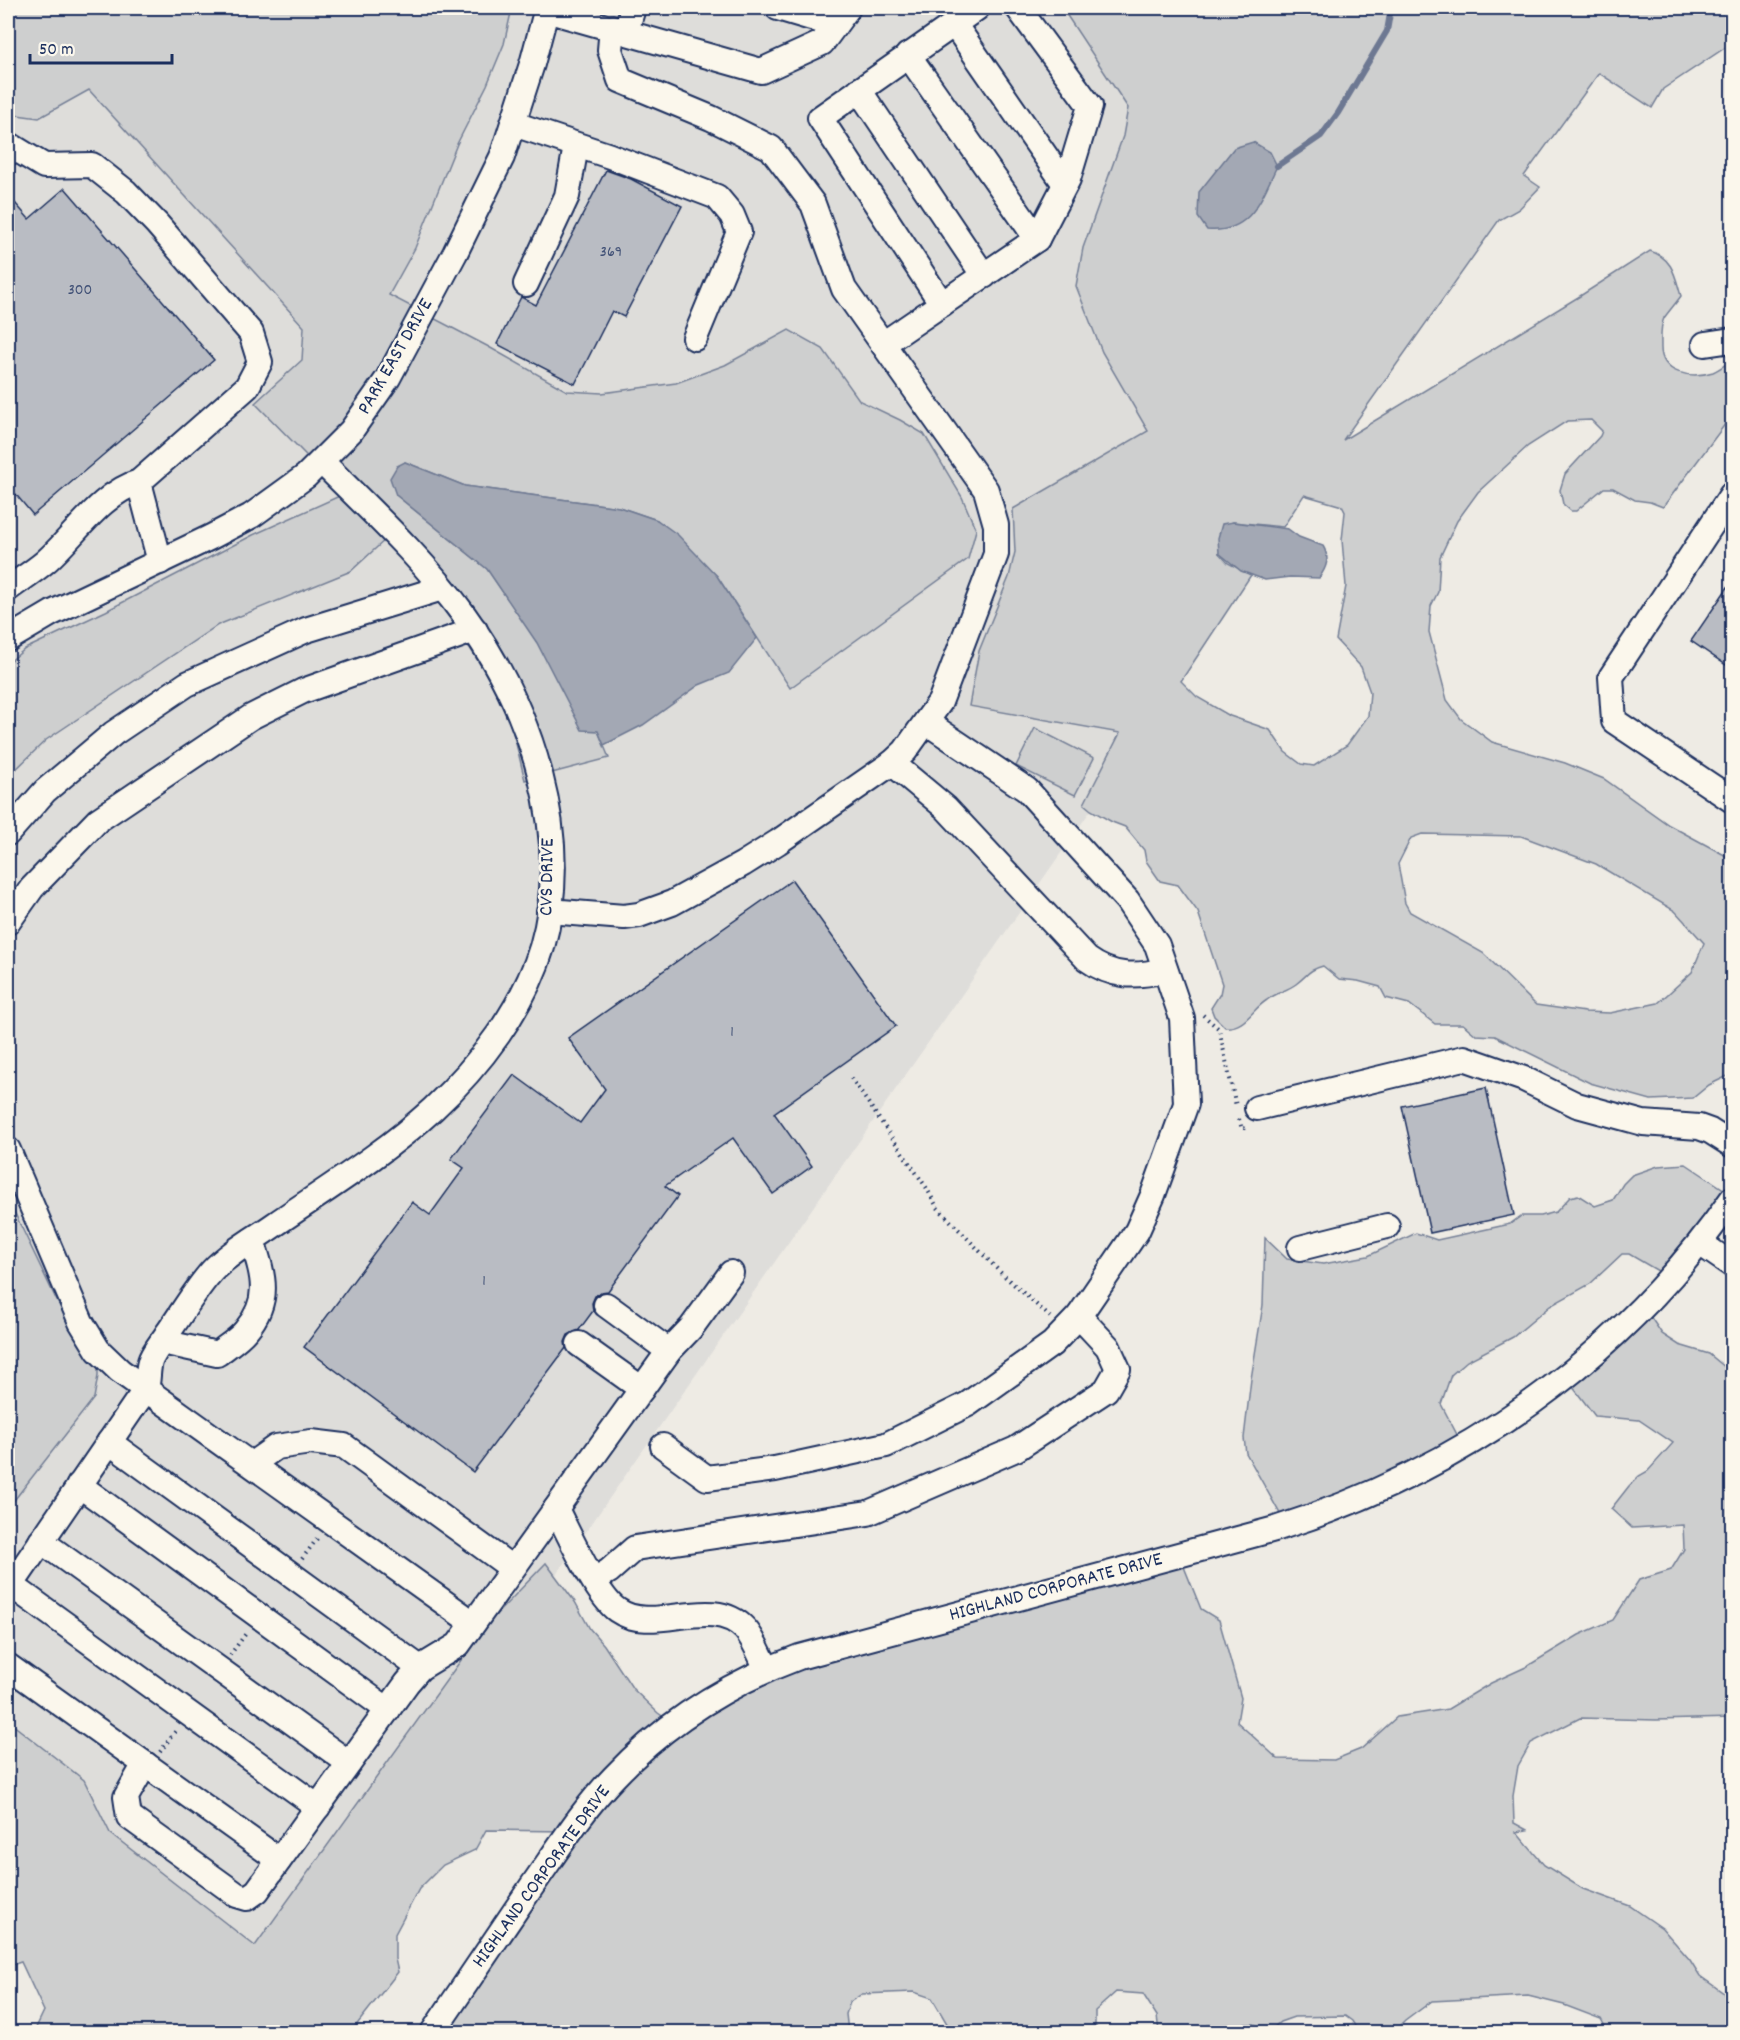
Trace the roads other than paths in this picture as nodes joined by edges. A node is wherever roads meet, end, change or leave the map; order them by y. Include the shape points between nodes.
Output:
1 (633, 8) edge
2 (778, 8) edge
3 (977, 8) edge
4 (1018, 8) edge
5 (547, 9) edge
6 (841, 16) edge
7 (954, 24) junction
8 (619, 29) junction
9 (908, 56) junction
10 (860, 90) junction
11 (514, 124) junction
12 (8, 144) edge
13 (576, 146) junction
14 (1065, 184) junction
15 (1037, 239) junction
16 (984, 276) junction
17 (526, 284) dead end
18 (942, 304) junction
19 (695, 338) dead end
20 (1732, 340) edge
21 (883, 344) junction
22 (1704, 344) dead end
23 (322, 462) junction
24 (139, 482) junction
25 (1732, 494) edge
26 (160, 562) junction
27 (442, 588) junction
28 (8, 589) edge
29 (474, 630) junction
30 (9, 634) edge
31 (926, 722) junction
32 (892, 763) junction
33 (1732, 800) edge
34 (8, 833) edge
35 (549, 911) junction
36 (8, 922) edge
37 (1169, 979) junction
38 (1246, 1115) road end
39 (1732, 1145) edge
40 (8, 1150) edge
41 (1732, 1199) edge
42 (1387, 1226) dead end
43 (252, 1240) junction
44 (1700, 1243) junction
45 (1300, 1248) dead end
46 (1732, 1264) edge
47 (731, 1273) dead end
48 (606, 1305) dead end
49 (1072, 1324) junction
50 (162, 1342) junction
51 (579, 1344) dead end
52 (669, 1351) junction
53 (146, 1388) junction
54 (642, 1389) junction
55 (109, 1442) junction
56 (663, 1446) dead end
57 (252, 1464) junction
58 (79, 1485) junction
59 (556, 1509) junction
60 (41, 1541) junction
61 (512, 1568) junction
62 (594, 1580) junction
63 (9, 1587) edge
64 (473, 1623) junction
65 (8, 1666) edge
66 (420, 1668) junction
67 (767, 1669) junction
68 (388, 1710) junction
69 (350, 1763) junction
70 (147, 1766) junction
71 (318, 1807) junction
72 (279, 1860) junction
73 (432, 2032) edge

1 - 8 street
2 - 6 street
3 - 7 street
4 - 14 street via 1089,106
5 - 8 street
5 - 11 street, PARK EAST DRIVE
6 - 8 street via 822,43 761,71
7 - 9 street
7 - 14 street
8 - 21 street via 610,50 620,80 771,148 813,204 844,289
9 - 10 street
9 - 15 street
10 - 16 street
10 - 18 street via 820,118
11 - 13 street
11 - 23 street, PARK EAST DRIVE via 460,242 388,378 364,414
12 - 24 street via 44,166 92,165 149,216 251,333 260,362 247,387
13 - 17 street via 567,196
13 - 19 street via 717,197 732,214 739,232
14 - 15 street
15 - 16 street
16 - 18 street
18 - 21 street
20 - 22 street
21 - 31 street via 986,490 996,525 996,554 940,702
23 - 26 street, PARK EAST DRIVE via 251,516
23 - 27 street, CVS DRIVE
24 - 26 street
24 - 28 street via 123,487 45,561
25 - 33 street via 1611,677 1614,721
26 - 30 street, PARK EAST DRIVE
27 - 29 street, CVS DRIVE
27 - 34 street via 306,630 187,684 114,733 45,791
29 - 35 street, CVS DRIVE via 514,702 540,777 552,853
29 - 36 street via 303,691 251,717 98,820 32,888
31 - 32 street
31 - 37 street via 1027,790 1127,900 1157,945
32 - 35 street via 769,848 664,906 624,917
32 - 37 street via 946,808 1087,959 1100,968 1126,975
35 - 43 street, CVS DRIVE via 541,950 522,993 495,1037 458,1084 393,1143
37 - 49 street via 1182,1018 1186,1104 1137,1231
38 - 39 street via 1464,1058 1524,1079 1577,1105 1643,1123 1699,1127
40 - 53 street via 81,1322 99,1350 120,1371
41 - 44 street, HIGHLAND CORPORATE DRIVE
42 - 45 street
43 - 50 street, CVS DRIVE via 215,1268
43 - 50 street via 261,1270 263,1304 246,1331 217,1354
44 - 46 street
44 - 67 street, HIGHLAND CORPORATE DRIVE via 1641,1308 1555,1386 1457,1452 1380,1490 1275,1529 828,1648
47 - 52 street
48 - 52 street
49 - 56 street via 1052,1344 968,1404 886,1445 775,1469 707,1478
49 - 62 street via 1108,1347 1118,1369 1106,1390 1016,1449 868,1513 635,1548
50 - 53 street, CVS DRIVE via 150,1360
51 - 54 street
52 - 54 street
53 - 55 street
53 - 57 street
54 - 59 street
55 - 58 street
55 - 66 street
57 - 61 street via 276,1447 311,1442 344,1446
57 - 64 street
58 - 60 street
58 - 68 street
59 - 61 street
59 - 62 street
60 - 63 street
60 - 69 street
61 - 64 street
62 - 67 street via 608,1602 634,1618 711,1615 738,1623
63 - 71 street
64 - 66 street via 458,1645
65 - 70 street
66 - 68 street
67 - 73 street, HIGHLAND CORPORATE DRIVE via 678,1720 614,1777 579,1819
68 - 69 street
69 - 71 street
70 - 72 street
70 - 72 street via 126,1797 129,1817 237,1895 247,1898 257,1891
71 - 72 street

